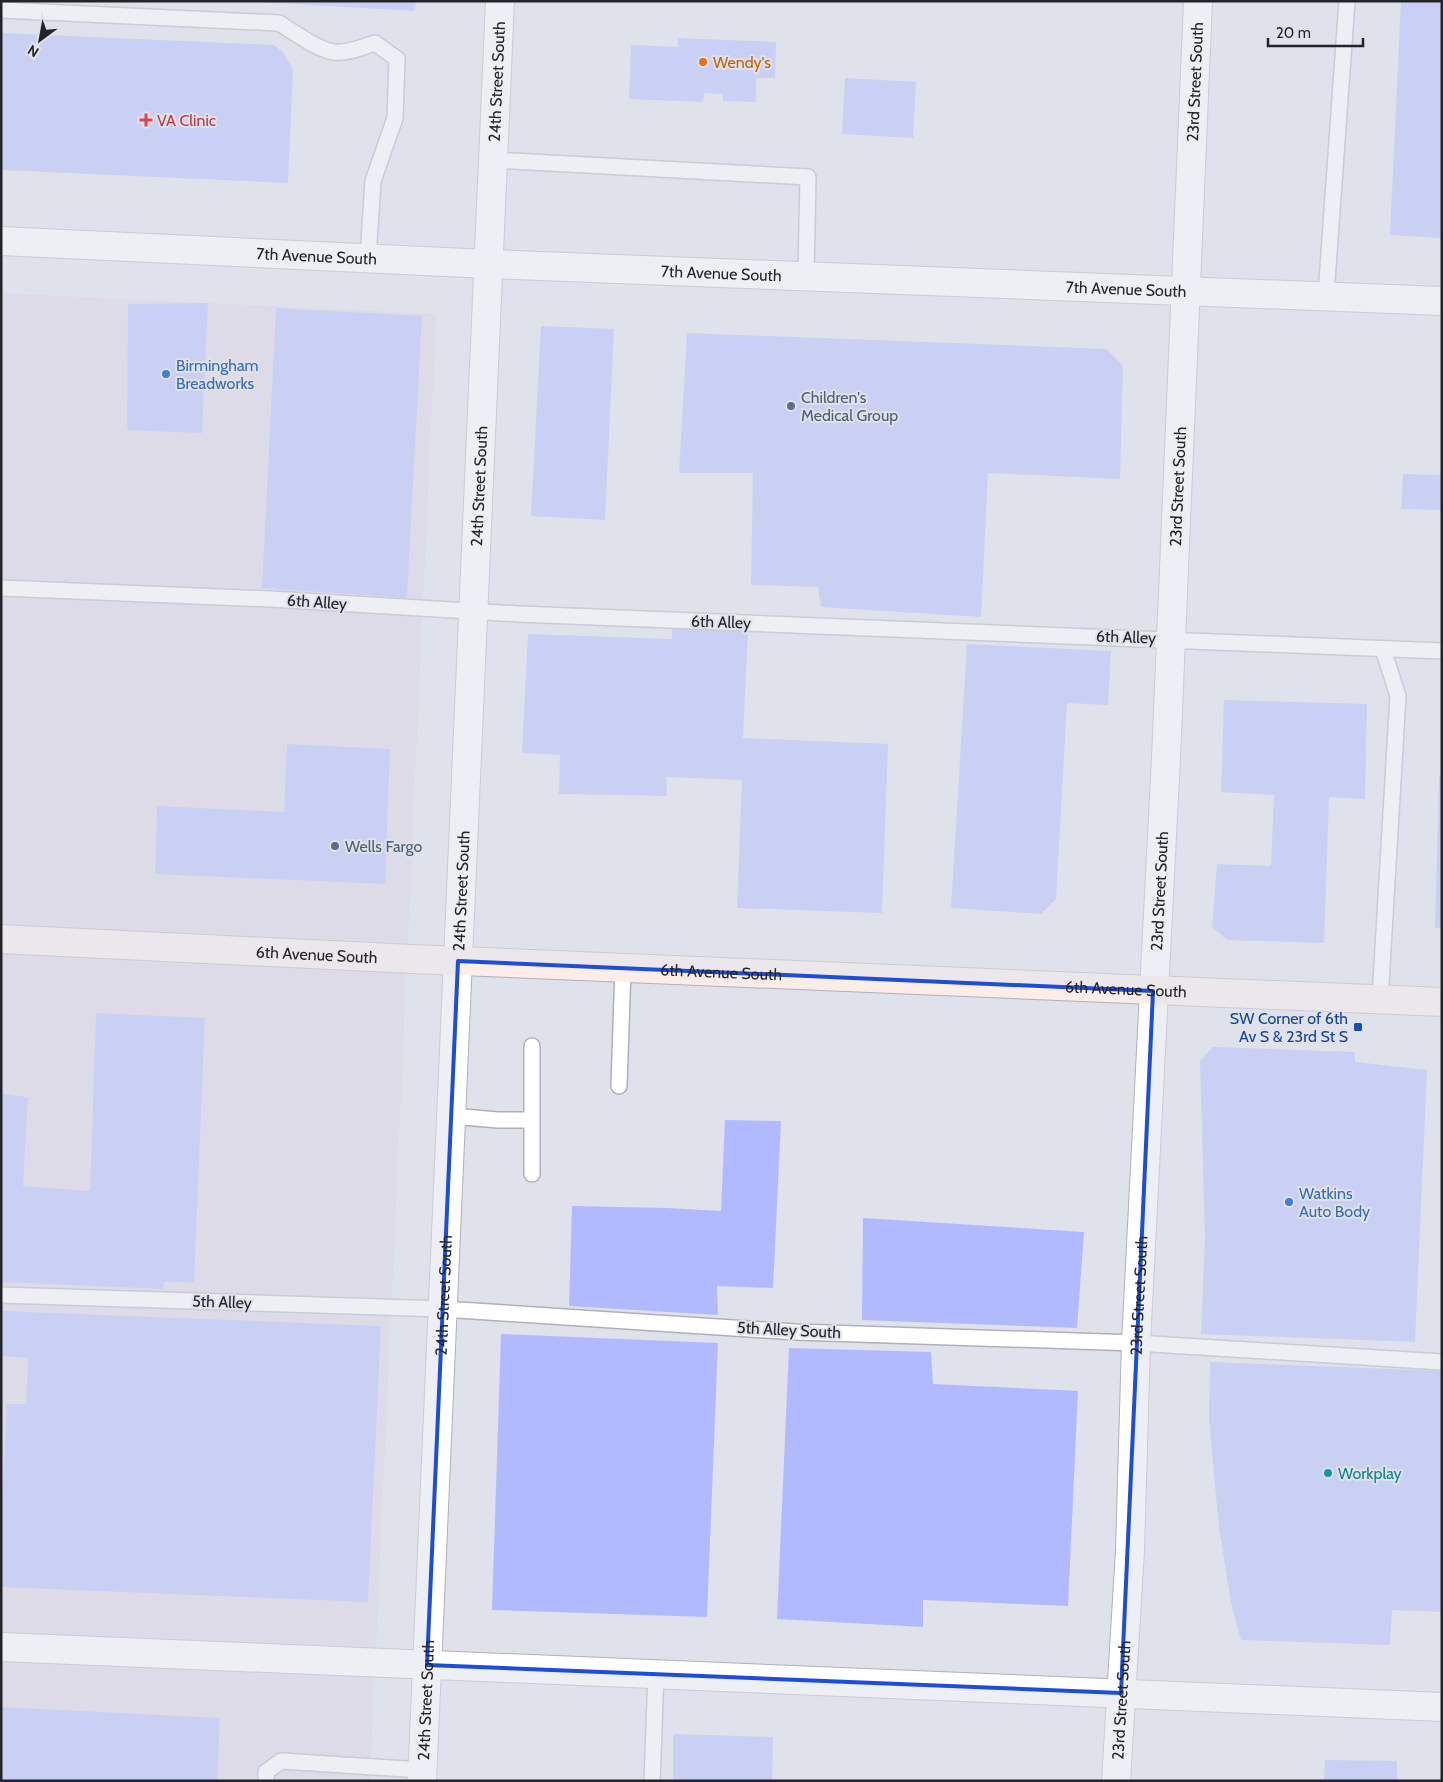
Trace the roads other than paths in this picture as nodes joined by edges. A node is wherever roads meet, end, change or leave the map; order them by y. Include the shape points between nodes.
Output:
1 (500, 1) edge
2 (1198, 1) edge
3 (1347, 1) edge
4 (1, 10) edge
5 (493, 160) junction
6 (1, 241) edge
7 (368, 258) junction
8 (488, 264) junction
9 (806, 275) junction
10 (1185, 289) junction
11 (1326, 296) junction
12 (1442, 301) edge
13 (1, 588) edge
14 (473, 612) junction
15 (1170, 639) junction
16 (1383, 649) junction
17 (1442, 651) edge
18 (1, 939) edge
19 (458, 961) junction
20 (623, 968) junction
21 (1153, 991) junction
22 (1380, 999) junction
23 (1442, 1002) edge
24 (532, 1046) dead end
25 (619, 1086) dead end
26 (451, 1116) junction
27 (531, 1120) junction
28 (532, 1174) dead end
29 (1, 1296) edge
30 (443, 1309) junction
31 (1136, 1343) junction
32 (1442, 1362) edge
33 (1, 1647) edge
34 (427, 1665) junction
35 (656, 1674) junction
36 (1121, 1693) junction
37 (1442, 1706) edge
38 (422, 1775) edge
39 (266, 1781) edge
40 (652, 1781) edge
41 (1116, 1781) edge

1 - 5 street, 24th Street South
2 - 10 street, 23rd Street South
3 - 11 lane
4 - 7 lane via 279,22 302,38 334,52 375,43 397,59 397,68 395,118 373,181
5 - 8 street, 24th Street South
5 - 9 lane via 808,177
6 - 7 street, 7th Avenue South
7 - 8 street, 7th Avenue South
8 - 9 street, 7th Avenue South
8 - 14 street, 24th Street South
9 - 10 street, 7th Avenue South
10 - 11 street, 7th Avenue South
10 - 15 street, 23rd Street South
11 - 12 street, 7th Avenue South
13 - 14 lane, 6th Alley via 271,599
14 - 15 lane, 6th Alley
14 - 19 street, 24th Street South
15 - 16 lane, 6th Alley
15 - 21 street, 23rd Street South
16 - 17 lane, 6th Alley
16 - 22 lane via 1398,696
18 - 19 main road, 6th Avenue South
19 - 20 main road, 6th Avenue South
19 - 26 street, 24th Street South
20 - 21 main road, 6th Avenue South
20 - 25 lane
21 - 22 main road, 6th Avenue South
21 - 31 street, 23rd Street South
22 - 23 main road, 6th Avenue South
24 - 27 lane
26 - 27 lane
26 - 30 street, 24th Street South
27 - 28 lane
29 - 30 lane, 5th Alley
30 - 31 lane, 5th Alley South via 796,1332
30 - 34 street, 24th Street South
31 - 32 lane, 5th Alley South
31 - 36 street, 23rd Street South via 1130,1550
33 - 34 street
34 - 35 street
34 - 38 street, 24th Street South
35 - 36 street
35 - 40 lane
36 - 37 street
36 - 41 street, 23rd Street South
38 - 39 lane via 281,1761 266,1772

